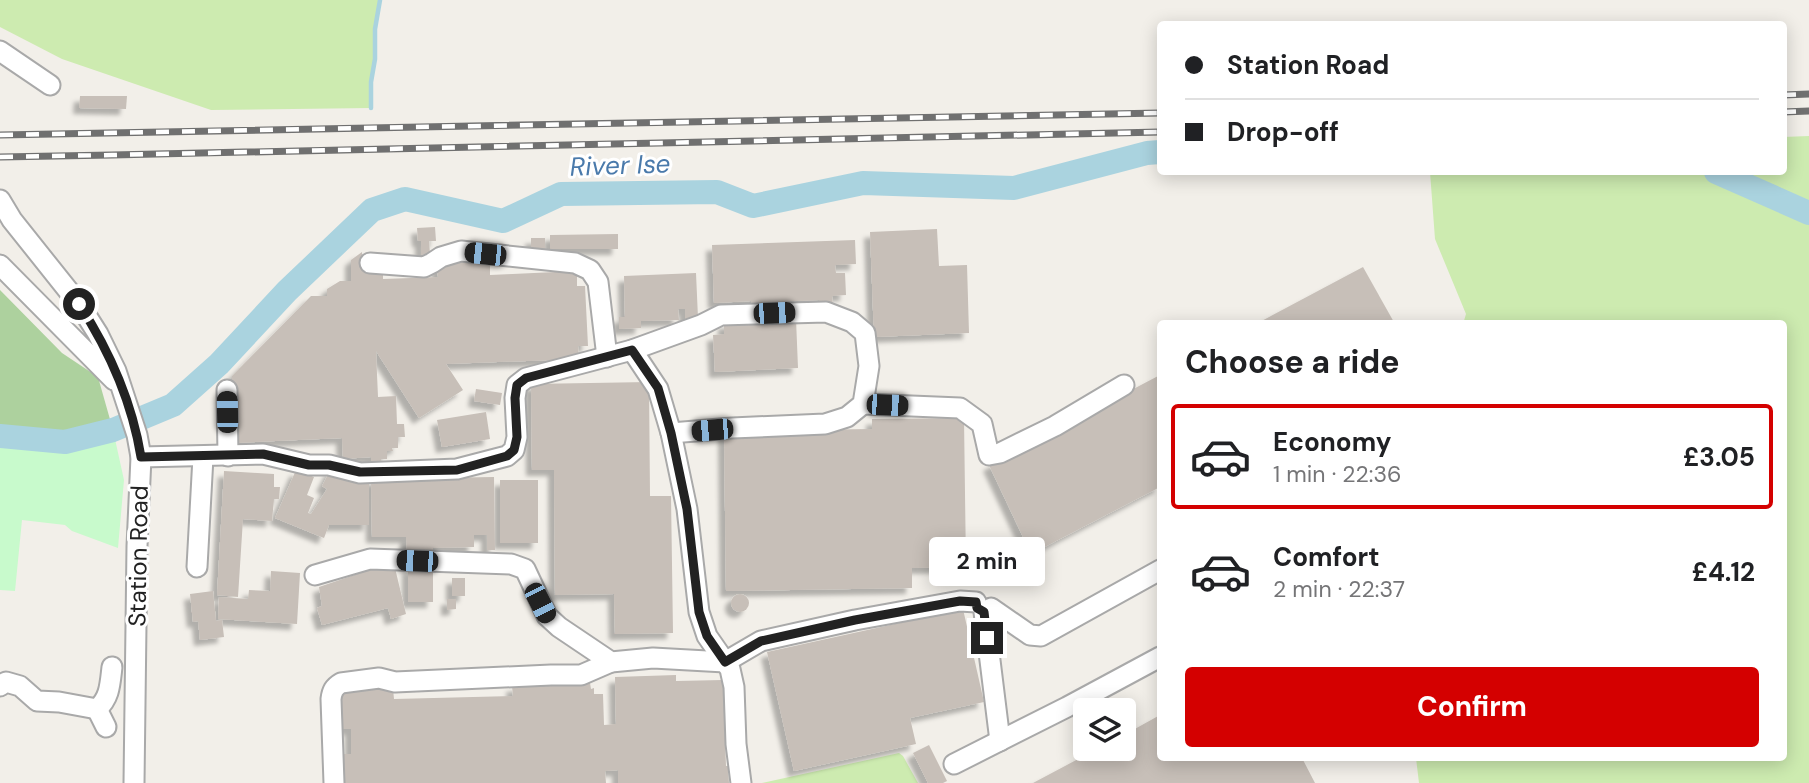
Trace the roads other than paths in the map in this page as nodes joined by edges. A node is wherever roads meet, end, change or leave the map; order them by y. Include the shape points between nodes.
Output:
1 (0, 51) edge
2 (50, 85) dead end
3 (0, 200) edge
4 (370, 263) dead end
5 (0, 265) edge
6 (632, 350) junction
7 (607, 357) junction
8 (1124, 384) dead end
9 (122, 389) junction
10 (227, 390) dead end
11 (863, 404) junction
12 (671, 433) junction
13 (228, 456) junction
14 (141, 457) junction
15 (203, 457) junction
16 (197, 567) dead end
17 (1157, 572) edge
18 (316, 575) dead end
19 (984, 607) junction
20 (1157, 659) edge
21 (611, 662) junction
22 (725, 662) junction
23 (112, 667) dead end
24 (0, 686) edge
25 (97, 709) junction
26 (106, 727) dead end
27 (1000, 741) junction
28 (954, 764) dead end
29 (134, 783) edge
30 (334, 783) edge
31 (741, 783) edge

1 - 2 street
3 - 9 street, Station Road via 79,304
4 - 7 street via 424,267 461,251 575,263 590,270 598,282
5 - 9 street
6 - 7 street
6 - 11 street via 721,315 826,312 852,322 865,333 869,366
6 - 12 street via 658,388
7 - 13 street via 526,378 517,385 514,450 457,470 360,472 263,454
8 - 11 street via 1055,426 989,455 982,425 960,408
9 - 14 street, Station Road
10 - 13 street
11 - 12 street via 847,417 825,424
12 - 22 street via 687,509 699,612 707,636
13 - 15 street
14 - 15 street
14 - 29 street, Station Road
15 - 16 street
17 - 19 street via 1041,636 1030,635
18 - 21 street via 370,559 511,564 525,569 547,616
19 - 22 street via 960,601 855,620 761,641
19 - 27 street
20 - 27 street
21 - 22 street
21 - 30 street via 581,675 395,682 379,678 341,683 331,699
22 - 31 street via 734,687
23 - 25 street via 106,702
24 - 25 street via 6,682 20,686 37,701
25 - 26 street
27 - 28 street

